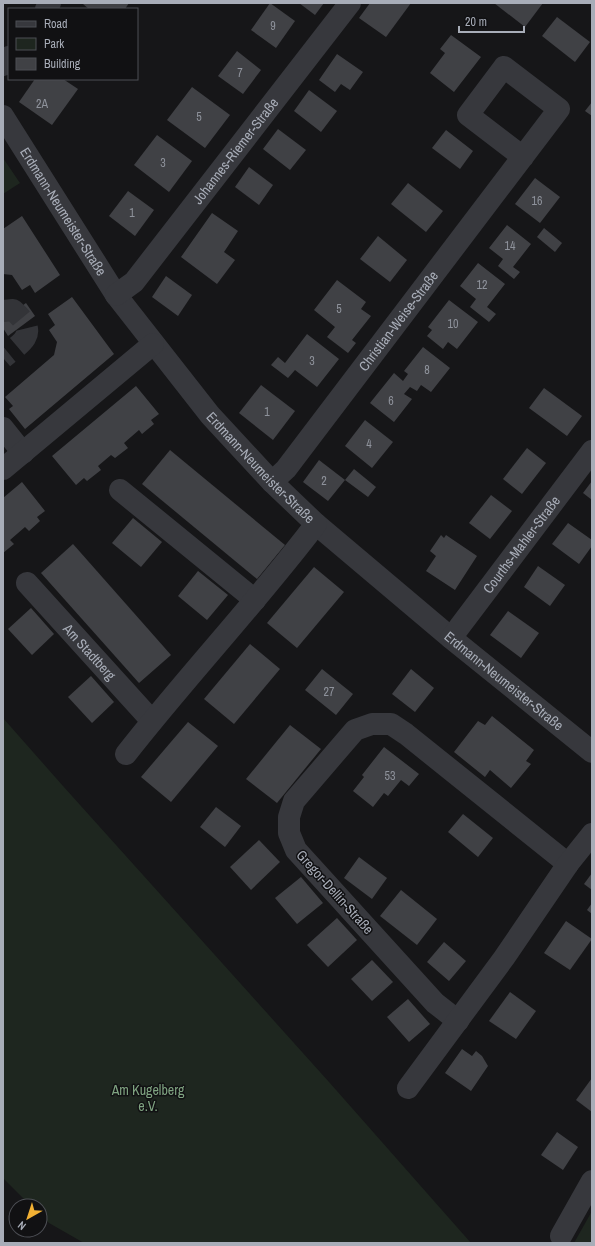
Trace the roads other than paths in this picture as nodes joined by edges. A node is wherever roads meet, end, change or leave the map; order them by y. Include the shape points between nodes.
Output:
1 (350, 3) edge
2 (3, 116) edge
3 (523, 157) dead end
4 (116, 295) junction
5 (153, 344) junction
6 (3, 428) edge
7 (592, 451) edge
8 (23, 453) junction
9 (3, 469) edge
10 (272, 482) junction
11 (120, 490) dead end
12 (316, 524) junction
13 (27, 583) dead end
14 (255, 600) junction
15 (451, 638) junction
16 (152, 721) junction
17 (592, 752) edge
18 (126, 754) dead end
19 (592, 834) edge
20 (568, 864) junction
21 (458, 1021) junction
22 (408, 1088) dead end
23 (592, 1180) edge
24 (561, 1236) dead end

1 - 4 street, Johannes-Riemer-Straße via 134,282
2 - 4 street, Erdmann-Neumeister-Straße
3 - 10 street, Christian-Weise-Straße via 286,469
4 - 5 street, Erdmann-Neumeister-Straße
5 - 8 street
5 - 10 street, Erdmann-Neumeister-Straße via 210,415
6 - 8 street
7 - 15 street, Courths-Mahler-Straße
8 - 9 street
10 - 12 street, Erdmann-Neumeister-Straße
11 - 14 street
12 - 14 street
12 - 15 street, Erdmann-Neumeister-Straße
13 - 16 street, Am Stadtberg
14 - 16 street
15 - 17 street, Erdmann-Neumeister-Straße
16 - 18 street
19 - 20 street
20 - 21 street
20 - 21 street, Gregor-Dellin-Straße via 391,724 372,724 355,730 294,801 289,817 289,833 296,850 435,1003
21 - 22 street
23 - 24 street

